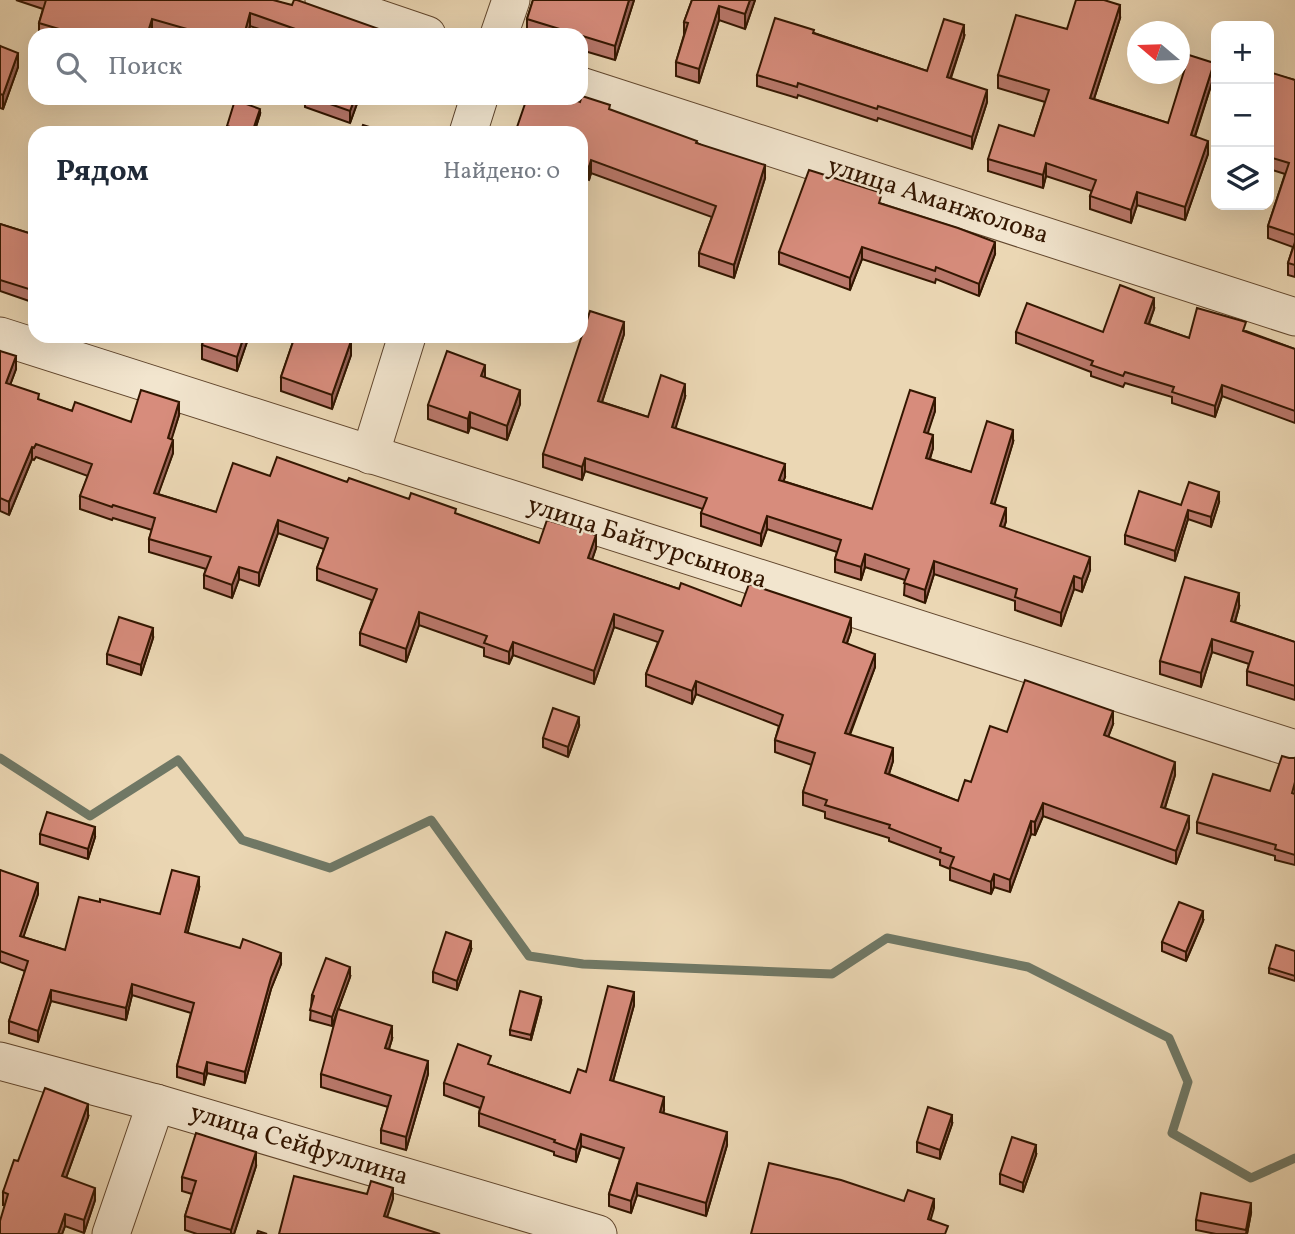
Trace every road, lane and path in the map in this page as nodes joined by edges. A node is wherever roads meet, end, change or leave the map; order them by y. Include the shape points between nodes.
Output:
1 (324, 0) edge
2 (511, 0) edge
3 (406, 28) edge
4 (501, 28) edge
5 (588, 88) edge
6 (477, 105) edge
7 (470, 126) edge
8 (1295, 317) edge
9 (0, 336) edge
10 (405, 343) edge
11 (370, 455) junction
12 (1295, 749) edge
13 (0, 1060) edge
14 (156, 1103) junction
15 (111, 1234) edge
16 (598, 1234) edge

1 - 3 street
2 - 4 street
5 - 8 street, улица Аманжолова
6 - 7 street
9 - 11 street, улица Байтурсынова
10 - 11 street
11 - 12 street, улица Байтурсынова
13 - 14 street, улица Сейфуллина
14 - 15 street
14 - 16 street, улица Сейфуллина

